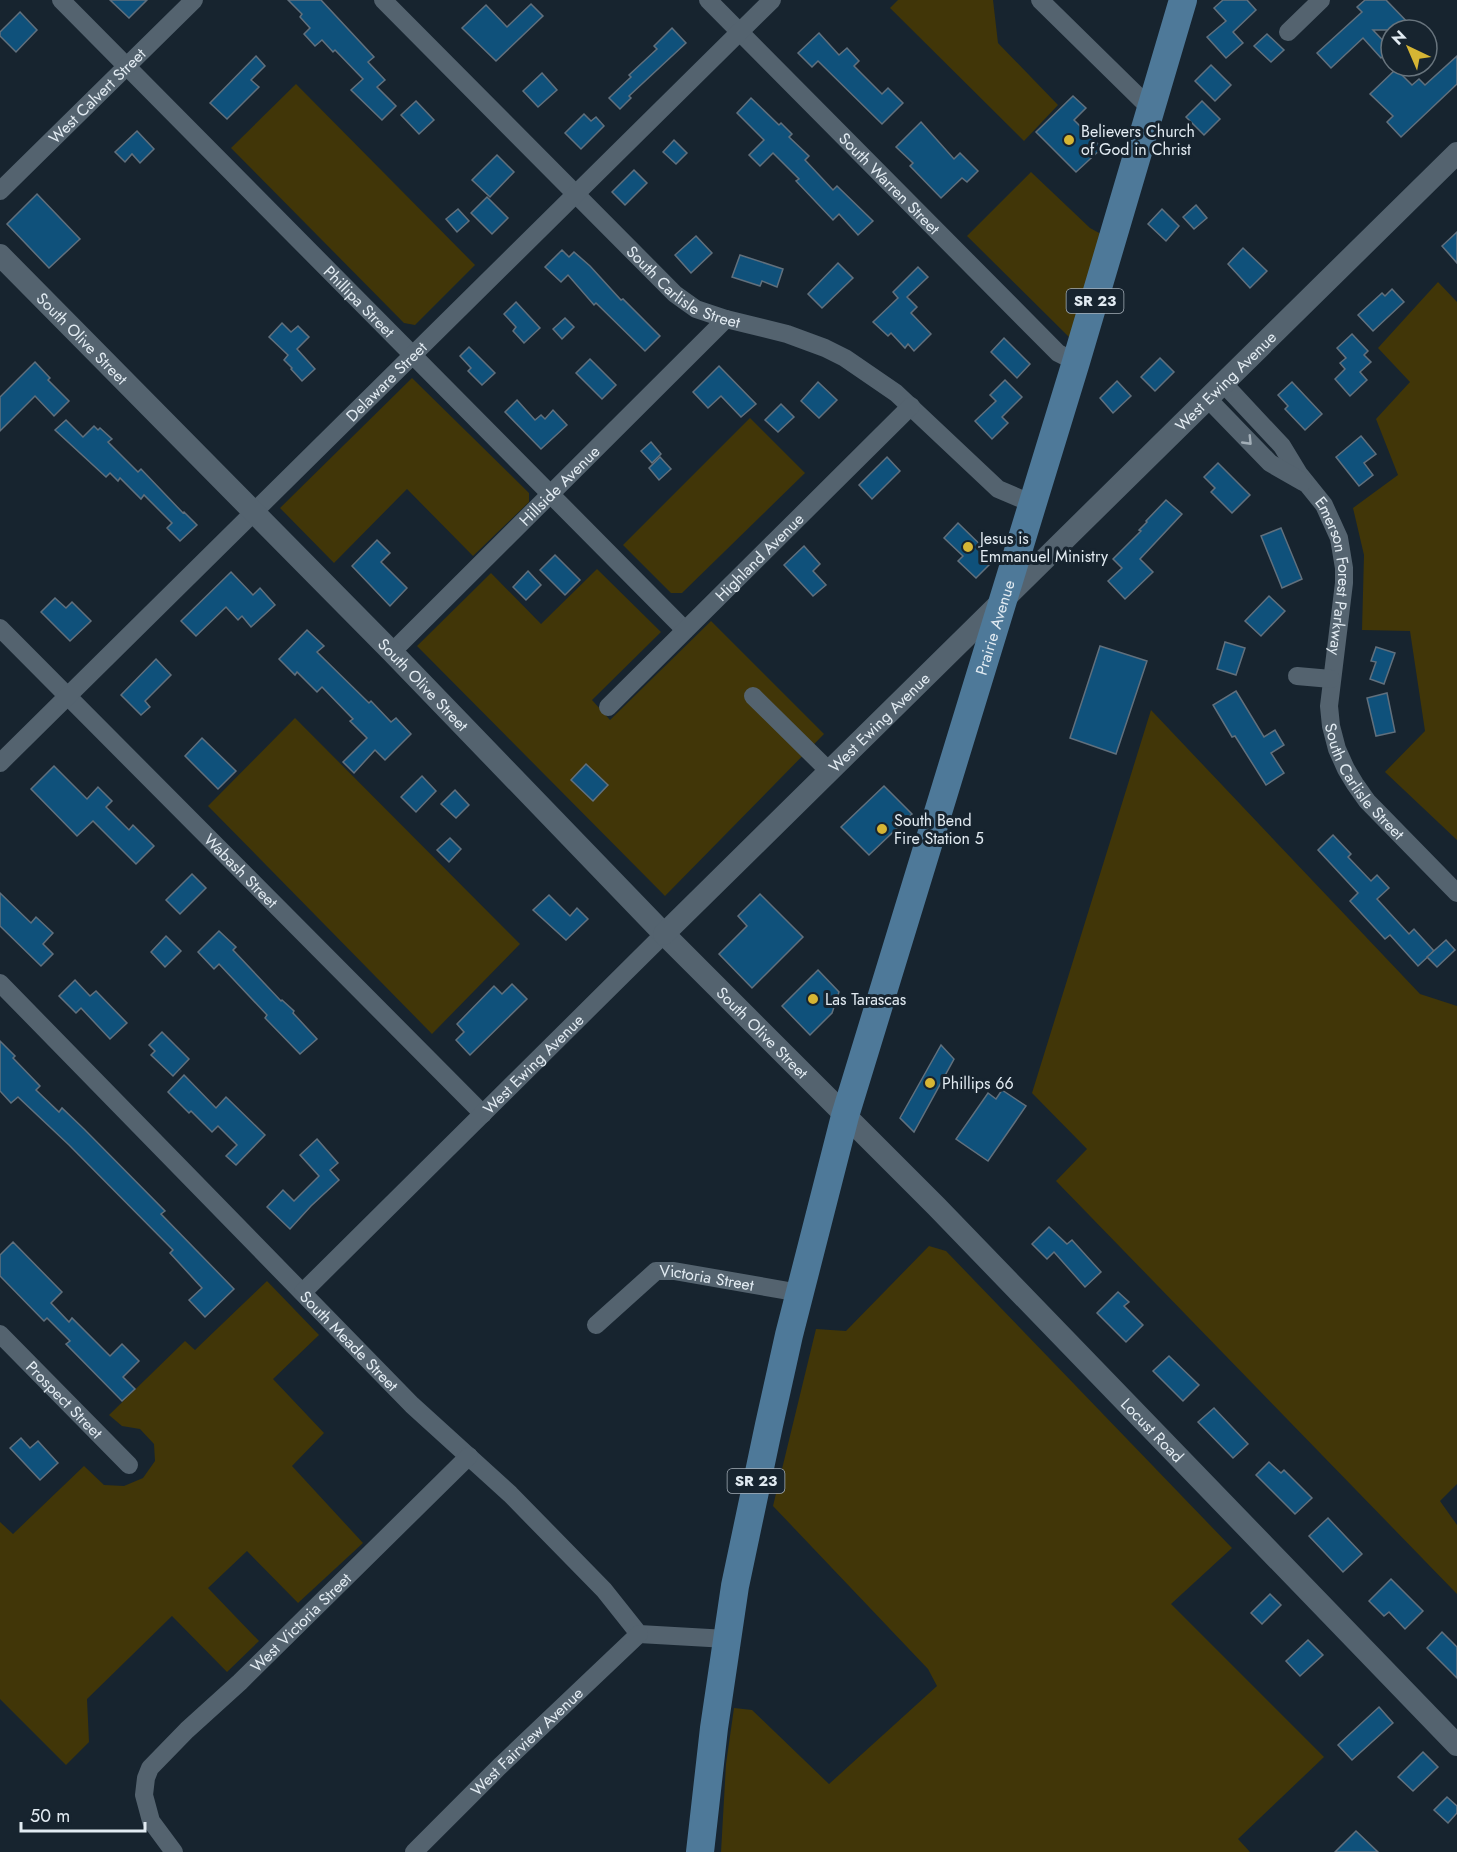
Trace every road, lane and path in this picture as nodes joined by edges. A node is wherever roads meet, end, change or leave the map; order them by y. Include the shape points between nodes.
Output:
1 (61, 0) edge
2 (194, 0) edge
3 (383, 0) edge
4 (708, 0) edge
5 (772, 0) edge
6 (1040, 0) edge
7 (1183, 0) edge
8 (1321, 0) edge
9 (1288, 32) dead end
10 (740, 33) junction
11 (126, 66) junction
12 (1152, 110) junction
13 (1457, 153) edge
14 (0, 191) edge
15 (575, 193) junction
16 (0, 255) edge
17 (726, 319) junction
18 (413, 356) junction
19 (1076, 362) junction
20 (1216, 391) junction
21 (911, 406) junction
22 (551, 495) junction
23 (1033, 504) junction
24 (255, 512) junction
25 (1003, 600) junction
26 (0, 628) edge
27 (685, 630) junction
28 (392, 652) junction
29 (1297, 676) dead end
30 (1331, 679) junction
31 (68, 695) junction
32 (753, 696) dead end
33 (608, 707) dead end
34 (0, 763) edge
35 (829, 771) junction
36 (1457, 893) edge
37 (664, 934) junction
38 (0, 983) edge
39 (483, 1113) junction
40 (844, 1116) junction
41 (303, 1292) junction
42 (800, 1293) junction
43 (596, 1325) dead end
44 (0, 1334) edge
45 (469, 1456) junction
46 (129, 1465) dead end
47 (639, 1634) junction
48 (727, 1639) junction
49 (1457, 1745) edge
50 (174, 1852) edge
51 (414, 1852) edge
52 (700, 1852) edge

1 - 11 street, Phillipa Street
2 - 11 street, West Calvert Street
3 - 15 street, South Carlisle Street
4 - 10 street, South Warren Street
5 - 10 street, Delaware Street
6 - 12 street
7 - 12 main road, Prairie Avenue / SR 23
8 - 9 street
10 - 15 street, Delaware Street
10 - 19 street, South Warren Street via 1058,353
11 - 14 street, West Calvert Street
11 - 18 street, Phillipa Street
12 - 19 main road, Prairie Avenue / SR 23
13 - 20 street, West Ewing Avenue
15 - 17 street, South Carlisle Street via 675,294 696,309
15 - 18 street, Delaware Street
16 - 24 street, South Olive Street
17 - 21 street, South Carlisle Street via 825,348 872,375
17 - 22 street, Hillside Avenue
18 - 22 street, Phillipa Street
18 - 24 street, Delaware Street
19 - 23 main road, Prairie Avenue / SR 23
20 - 25 street, West Ewing Avenue
20 - 30 street, Emerson Forest Parkway via 1282,446 1335,526 1344,583
21 - 23 street, South Carlisle Street via 998,489
21 - 27 street, Highland Avenue
22 - 27 street, Phillipa Street
22 - 28 street, Hillside Avenue
23 - 25 main road, Prairie Avenue / SR 23
24 - 28 street, South Olive Street
24 - 31 street, Delaware Street
25 - 35 street, West Ewing Avenue
25 - 40 main road, Prairie Avenue / SR 23
26 - 31 street, Wabash Street
27 - 33 street, Highland Avenue
28 - 37 street, South Olive Street
29 - 30 street
30 - 36 street, South Carlisle Street via 1331,726 1346,770 1367,801
31 - 34 street, Delaware Street
31 - 39 street, Wabash Street
32 - 35 street
35 - 37 street, West Ewing Avenue
37 - 39 street, West Ewing Avenue
37 - 40 street, South Olive Street
38 - 41 street, South Meade Street
39 - 41 street, West Ewing Avenue
40 - 42 main road, SR 23
40 - 49 street, Locust Road via 936,1206
41 - 45 street, South Meade Street via 412,1405
42 - 43 street, Victoria Street via 656,1271
42 - 48 main road, SR 23 via 751,1506
44 - 46 street, Prospect Street
45 - 47 street, South Meade Street via 604,1590
45 - 50 street, West Victoria Street via 150,1768 144,1795 151,1821
47 - 48 street
47 - 51 street, West Fairview Avenue
48 - 52 main road, SR 23

